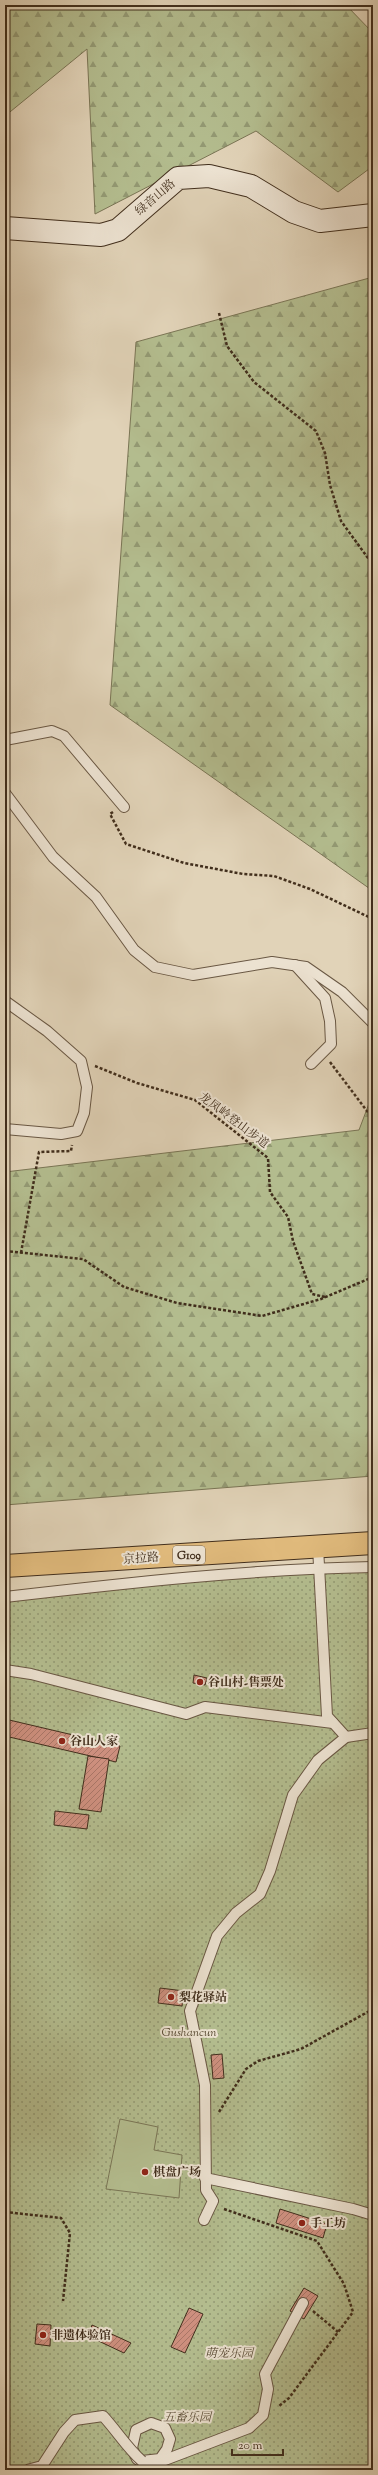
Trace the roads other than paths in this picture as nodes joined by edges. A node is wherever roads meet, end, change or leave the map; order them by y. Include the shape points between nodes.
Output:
1 (373, 215) edge
2 (5, 228) edge
3 (5, 740) edge
4 (5, 793) edge
5 (124, 807) road end
6 (295, 965) junction
7 (5, 1001) edge
8 (373, 1023) edge
9 (311, 1064) dead end
10 (5, 1129) edge
11 (373, 1544) edge
12 (319, 1557) junction
13 (5, 1566) edge
14 (373, 1567) edge
15 (5, 1597) edge
16 (5, 1670) edge
17 (333, 1723) junction
18 (373, 1733) edge
19 (346, 1737) junction
20 (205, 2178) junction
21 (373, 2215) edge
22 (204, 2220) dead end
23 (303, 2303) road end
24 (27, 2470) edge

1 - 2 street, 绿音山路 via 320,221 294,212 251,186 209,176 178,178 118,230 101,235
3 - 5 lane via 52,731 64,736
4 - 6 lane via 53,857 96,897 134,950 155,967 193,975 272,962
6 - 8 lane via 306,967 342,992
6 - 9 lane via 325,998 330,1021 331,1044
7 - 10 lane via 48,1031 81,1060 86,1087 84,1113 76,1131 61,1134
11 - 12 highway, 京拉路 / G109
12 - 13 highway, 京拉路 / G109
12 - 14 lane
12 - 15 lane via 183,1579
12 - 17 lane via 327,1716
16 - 17 lane via 31,1674 186,1714 205,1707
17 - 19 lane
18 - 19 lane
19 - 20 lane via 318,1760 293,1795 270,1871 260,1894 236,1913 217,1936 190,2011 205,2085
20 - 21 lane
20 - 22 lane via 206,2190 213,2201
23 - 24 lane, bridge via 265,2374 268,2389 263,2415 249,2428 157,2463 144,2463 137,2460 132,2448 136,2430 150,2423 165,2428 170,2439 167,2449 160,2459 142,2461 133,2453 103,2416 75,2420 42,2466

